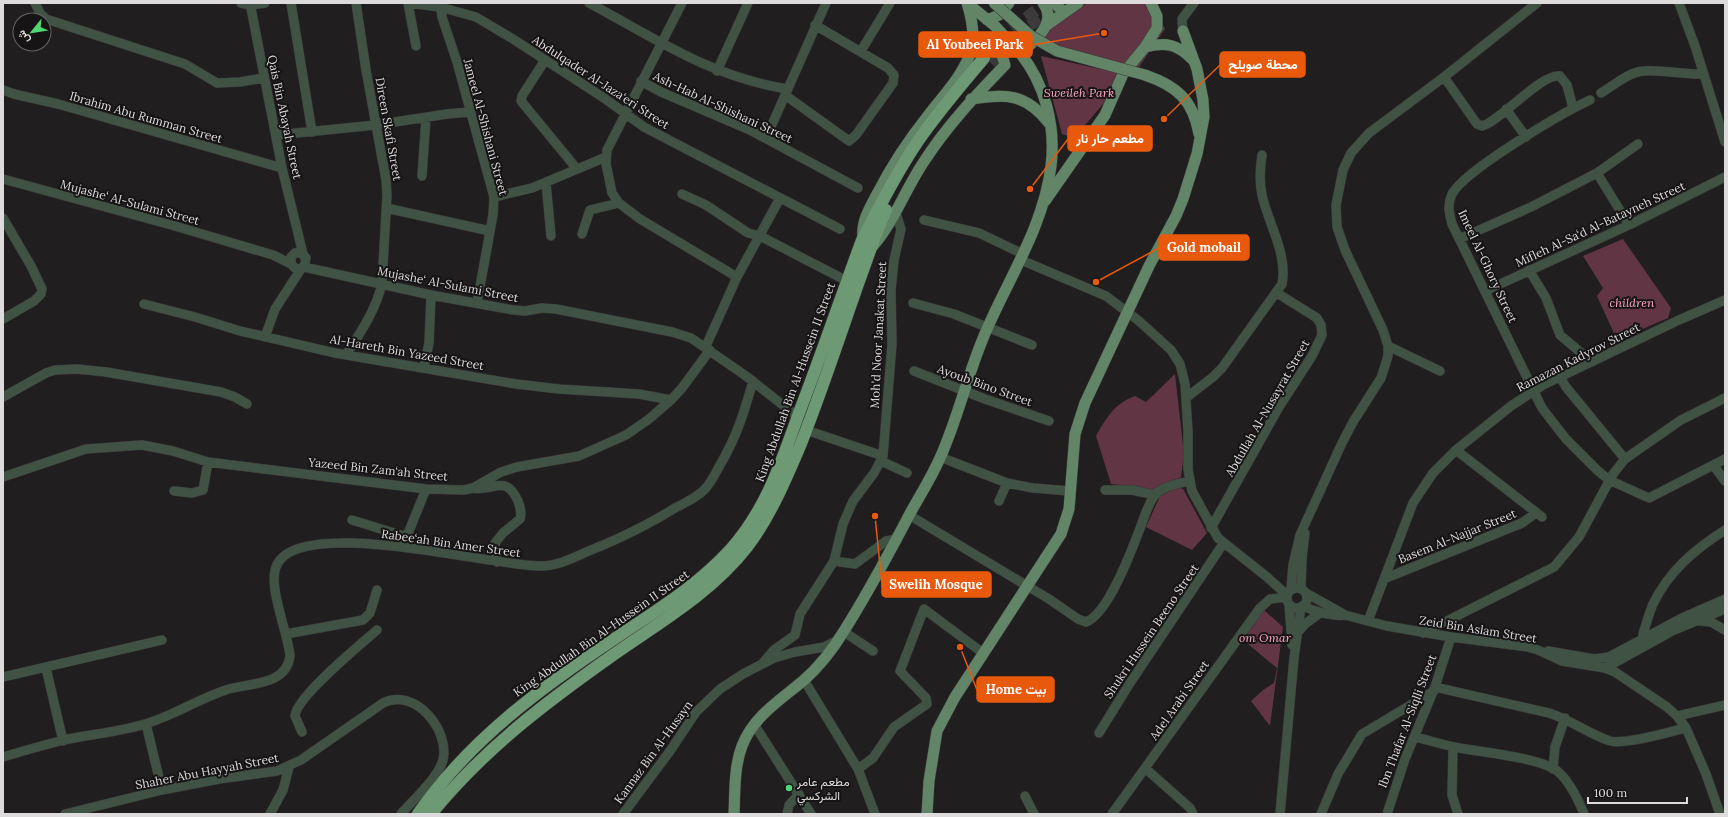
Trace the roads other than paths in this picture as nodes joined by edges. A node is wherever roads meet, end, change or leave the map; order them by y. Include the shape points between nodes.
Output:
1 (36, 3) edge
2 (265, 3) edge
3 (291, 3) edge
4 (356, 3) edge
5 (408, 3) edge
6 (589, 3) edge
7 (682, 3) edge
8 (748, 3) edge
9 (826, 3) edge
10 (890, 3) edge
11 (967, 3) edge
12 (994, 3) edge
13 (1009, 3) edge
14 (1043, 3) edge
15 (1054, 3) edge
16 (1078, 3) edge
17 (1151, 3) edge
18 (1194, 3) edge
19 (1536, 3) edge
20 (1679, 3) edge
21 (247, 4) edge
22 (440, 5) edge
23 (608, 7) edge
24 (1064, 12) junction
25 (991, 23) junction
26 (815, 25) junction
27 (1047, 25) junction
28 (1183, 31) joint
29 (662, 44) junction
30 (416, 46) dead end
31 (1145, 47) junction
32 (861, 51) junction
33 (970, 53) junction
34 (1020, 53) junction
35 (545, 60) junction
36 (1194, 61) junction
37 (717, 71) junction
38 (1703, 74) junction
39 (1444, 77) junction
40 (263, 78) junction
41 (641, 81) junction
42 (3, 90) edge
43 (787, 92) junction
44 (1601, 93) dead end
45 (971, 99) junction
46 (1590, 100) dead end
47 (1572, 108) junction
48 (1506, 109) junction
49 (470, 112) junction
50 (625, 114) junction
51 (426, 118) junction
52 (376, 125) junction
53 (1051, 126) junction
54 (312, 132) junction
55 (1724, 132) edge
56 (276, 135) junction
57 (1526, 137) junction
58 (766, 138) junction
59 (1200, 140) junction
60 (1725, 142) edge
61 (1638, 144) dead end
62 (1262, 155) dead end
63 (606, 157) junction
64 (282, 168) junction
65 (577, 169) junction
66 (1597, 173) junction
67 (422, 176) dead end
68 (1725, 177) edge
69 (3, 179) edge
70 (546, 183) junction
71 (858, 188) dead end
72 (682, 194) dead end
73 (494, 197) junction
74 (780, 198) junction
75 (620, 202) junction
76 (386, 208) junction
77 (1041, 209) junction
78 (896, 210) junction
79 (3, 218) edge
80 (924, 220) dead end
81 (1630, 225) junction
82 (840, 229) dead end
83 (490, 231) junction
84 (582, 234) dead end
85 (551, 236) dead end
86 (760, 236) junction
87 (864, 238) junction
88 (1459, 239) junction
89 (871, 248) junction
90 (1022, 257) junction
91 (298, 261) junction
92 (1529, 270) junction
93 (737, 277) junction
94 (847, 281) junction
95 (382, 283) junction
96 (1485, 291) junction
97 (1276, 293) junction
98 (431, 295) junction
99 (1725, 300) edge
100 (477, 303) junction
101 (913, 303) dead end
102 (144, 304) dead end
103 (1128, 311) junction
104 (3, 319) edge
105 (987, 328) junction
106 (265, 337) junction
107 (1032, 345) dead end
108 (1388, 346) junction
109 (708, 348) junction
110 (346, 355) junction
111 (1592, 362) junction
112 (424, 368) junction
113 (914, 371) dead end
114 (1440, 371) dead end
115 (1560, 377) junction
116 (753, 381) junction
117 (964, 391) junction
118 (1533, 391) junction
119 (3, 397) edge
120 (1187, 397) junction
121 (1725, 398) edge
122 (671, 400) junction
123 (247, 404) dead end
124 (798, 417) junction
125 (1049, 421) dead end
126 (806, 430) junction
127 (1456, 450) junction
128 (940, 457) junction
129 (882, 459) junction
130 (1625, 459) junction
131 (1725, 459) edge
132 (208, 462) junction
133 (1714, 466) junction
134 (907, 473) dead end
135 (3, 477) edge
136 (1610, 480) junction
137 (1189, 481) junction
138 (1725, 481) edge
139 (1007, 483) junction
140 (473, 488) junction
141 (426, 489) junction
142 (1104, 490) dead end
143 (174, 491) dead end
144 (1070, 491) junction
145 (1155, 495) junction
146 (999, 501) dead end
147 (909, 515) junction
148 (352, 520) dead end
149 (1211, 528) junction
150 (1304, 530) junction
151 (1725, 530) edge
152 (407, 537) junction
153 (897, 539) junction
154 (1223, 544) junction
155 (403, 546) junction
156 (834, 560) junction
157 (497, 562) junction
158 (1386, 578) junction
159 (1027, 587) junction
160 (377, 590) dead end
161 (1304, 591) junction
162 (1289, 596) junction
163 (1725, 599) edge
164 (1302, 606) junction
165 (1725, 609) edge
166 (1320, 613) junction
167 (1345, 615) junction
168 (1368, 621) junction
169 (1696, 621) junction
170 (377, 630) dead end
171 (1725, 630) edge
172 (1423, 633) junction
173 (286, 634) junction
174 (1297, 635) junction
175 (841, 636) junction
176 (1451, 637) junction
177 (1645, 637) junction
178 (162, 640) dead end
179 (808, 650) junction
180 (1538, 650) junction
181 (873, 651) dead end
182 (984, 653) junction
183 (1294, 658) junction
184 (821, 662) junction
185 (762, 664) junction
186 (46, 668) junction
187 (1605, 668) junction
188 (3, 677) edge
189 (804, 680) junction
190 (1434, 689) junction
191 (1725, 705) edge
192 (1677, 716) junction
193 (1565, 718) junction
194 (146, 724) junction
195 (754, 724) junction
196 (1686, 728) junction
197 (302, 732) dead end
198 (1099, 732) dead end
199 (1415, 737) junction
200 (63, 741) junction
201 (1454, 747) junction
202 (3, 757) edge
203 (289, 767) junction
204 (1146, 768) junction
205 (1553, 768) junction
206 (858, 769) junction
207 (162, 790) junction
208 (799, 794) junction
209 (1025, 796) dead end
210 (626, 812) edge
211 (71, 814) edge
212 (270, 814) edge
213 (401, 814) edge
214 (418, 814) edge
215 (431, 814) edge
216 (734, 814) edge
217 (787, 814) edge
218 (811, 814) edge
219 (874, 814) edge
220 (927, 814) edge
221 (1034, 814) edge
222 (1112, 814) edge
223 (1193, 814) edge
224 (1280, 814) edge
225 (1321, 814) edge
226 (1387, 814) edge
227 (1458, 814) edge
228 (1584, 814) edge
229 (1720, 814) edge

1 - 40 street via 46,19 185,64 217,83
2 - 21 street
3 - 54 street
4 - 52 street, Direen Skafi Street
5 - 22 street, Abdulqader Al-Jaza‘eri Street
5 - 30 street
6 - 23 street
7 - 29 street
8 - 37 street
9 - 26 street
10 - 32 street
11 - 25 main road
11 - 33 main road via 973,27
12 - 59 main road, bridge via 1032,36 1057,51 1145,75 1175,89 1187,101 1193,112
13 - 25 main road
14 - 27 main road via 1048,13
15 - 24 main road
16 - 24 main road
17 - 31 main road via 1158,21 1157,28
18 - 28 street via 1182,19
19 - 39 street
20 - 38 street
21 - 40 street, Qais Bin Abayah Street
22 - 35 street, Abdulqader Al-Jaza‘eri Street via 476,17
22 - 49 street, Jameel Al-Shishani Street
23 - 29 street
24 - 27 main road
25 - 34 main road
26 - 32 street
26 - 43 street
27 - 34 main road via 1034,42
28 - 36 main road
29 - 37 street
29 - 41 street
31 - 36 main road via 1159,44 1176,46
31 - 77 main road via 1123,74 1107,112
32 - 43 street via 888,68 894,79 851,140 846,139
33 - 45 main road via 984,47 993,47 1001,52 1005,60 1005,65
33 - 87 main road via 964,67 904,148 878,192 864,223
34 - 53 main road via 1032,69 1042,90
35 - 50 street, Abdulqader Al-Jaza‘eri Street
35 - 65 street via 521,101
36 - 59 main road via 1204,110
37 - 43 street
38 - 44 street via 1643,71
38 - 55 street
39 - 48 street via 1480,126 1486,125
39 - 108 street via 1359,142 1343,170 1337,191 1336,217 1340,239 1376,314
40 - 56 street, Qais Bin Abayah Street
41 - 50 street
41 - 58 street, Ash-Hab Al-Shishani Street
42 - 64 street, Ibrahim Abu Rumman Street
43 - 58 street
45 - 53 main road via 997,96 1020,98 1040,111
45 - 78 main road via 930,151
46 - 47 street, Imeel Al-Ghory Street
47 - 48 street via 1566,85 1560,76 1557,76 1533,89
47 - 57 street, Imeel Al-Ghory Street
48 - 57 street
49 - 51 street
49 - 73 street, Jameel Al-Shishani Street
50 - 63 street via 610,142
50 - 74 street, Abdulqader Al-Jaza‘eri Street via 661,136
51 - 52 street
51 - 67 street
52 - 54 street
52 - 76 street, Direen Skafi Street via 386,180
53 - 77 main road via 1051,168
54 - 56 street
55 - 60 street
56 - 64 street, Qais Bin Abayah Street
57 - 88 street, Imeel Al-Ghory Street via 1460,182 1452,193 1449,212
58 - 71 street, Ash-Hab Al-Shishani Street
59 - 103 main road via 1183,199
61 - 66 street
62 - 97 street via 1261,190 1283,267 1282,284
63 - 65 street
63 - 75 street via 612,193
64 - 91 street, Qais Bin Abayah Street via 299,236
65 - 70 street
66 - 81 street
66 - 88 street via 1531,207
68 - 81 street, Mifleh Al-Sa‘d Al-Batayneh Street
69 - 91 street, Mujashe‘ Al-Sulami Street
70 - 73 street via 519,193
70 - 85 street
72 - 86 street via 706,205 748,233
73 - 83 street, Jameel Al-Shishani Street
74 - 82 street, Abdulqader Al-Jaza‘eri Street
74 - 86 street, Yazeed Bin Zam‘ah Street
75 - 84 street via 590,210
75 - 93 street via 640,219
76 - 83 street
76 - 95 street, Direen Skafi Street
77 - 90 main road
78 - 89 main road via 884,232
78 - 129 street, Moh'd Noor Janakat Street via 901,229 891,290 892,344
79 - 104 street via 42,289 42,294 34,301
80 - 90 street via 979,233
81 - 92 street, Mifleh Al-Sa‘d Al-Batayneh Street
83 - 100 street, Jameel Al-Shishani Street
86 - 93 street, Yazeed Bin Zam‘ah Street
86 - 94 street
87 - 89 highway, King Abdullah Bin Al-Hussein II Street via 885,195 936,115 988,61 908,171 887,208
87 - 94 highway, King Abdullah Bin Al-Hussein II Street
88 - 96 street, Imeel Al-Ghory Street
89 - 126 highway, King Abdullah Bin Al-Hussein II Street
90 - 103 street via 1101,294
90 - 105 main road
91 - 95 street, Mujashe‘ Al-Sulami Street via 329,273
91 - 106 street
92 - 96 street, Mifleh Al-Sa‘d Al-Batayneh Street
92 - 111 street via 1546,298 1560,335
93 - 109 street, Yazeed Bin Zam‘ah Street
94 - 124 highway, King Abdullah Bin Al-Hussein II Street
95 - 98 street, Mujashe‘ Al-Sulami Street
95 - 110 street, Direen Skafi Street via 374,309
96 - 118 street, Imeel Al-Ghory Street
97 - 120 street via 1222,368
97 - 149 street, Abdullah Al-Nusayrat Street via 1317,318 1322,335
98 - 100 street, Mujashe‘ Al-Sulami Street
98 - 112 street via 429,343
99 - 111 street, Ramazan Kadyrov Street
100 - 109 street, Mujashe‘ Al-Sulami Street via 513,310 556,309 672,332 687,336
101 - 105 street via 954,314
102 - 106 street, Al-Hareth Bin Yazeed Street
103 - 120 street via 1176,357 1183,374
103 - 144 main road via 1079,419 1072,449
105 - 107 street
105 - 117 main road
106 - 110 street, Al-Hareth Bin Yazeed Street
108 - 114 street
108 - 150 street via 1386,365 1381,378 1342,443
109 - 116 street, Mujashe‘ Al-Sulami Street
109 - 122 street, Yazeed Bin Zam‘ah Street via 682,388
110 - 112 street, Al-Hareth Bin Yazeed Street
111 - 115 street, Ramazan Kadyrov Street
112 - 122 street, Al-Hareth Bin Yazeed Street via 516,384 639,394
113 - 117 street, Ayoub Bino Street
115 - 118 street, Ramazan Kadyrov Street
115 - 130 street
116 - 124 street, Mujashe‘ Al-Sulami Street
116 - 157 street, Rabee‘ah Bin Amer Street via 737,434 711,482 700,493 639,530 563,562 540,566
117 - 125 street, Ayoub Bino Street
117 - 128 main road
118 - 127 street, Ramazan Kadyrov Street via 1482,427
118 - 136 street, Imeel Al-Ghory Street via 1542,408 1566,439
119 - 123 street via 46,373 77,369 221,392
120 - 137 street
121 - 130 street via 1681,420
122 - 140 street, Yazeed Bin Zam‘ah Street via 636,428 597,450 579,456 509,469
124 - 214 highway, King Abdullah Bin Al-Hussein II Street via 781,466 760,509 720,560 676,599 616,637 509,716 465,757
126 - 129 street
126 - 215 highway, King Abdullah Bin Al-Hussein II Street via 782,489 767,516 746,547 725,570 679,610 516,726 459,780
127 - 158 street, Ramazan Kadyrov Street via 1433,473 1413,503
127 - 158 street, Basem Al-Najjar Street via 1539,515
128 - 139 street
128 - 147 main road
129 - 134 street
129 - 156 street via 849,508
130 - 136 street
131 - 133 street
132 - 135 street, Yazeed Bin Zam‘ah Street via 154,446 99,447
132 - 141 street, Yazeed Bin Zam‘ah Street
132 - 143 street via 203,490
133 - 136 street, Imeel Al-Ghory Street via 1649,498
133 - 138 street
136 - 172 street via 1579,537 1554,567
137 - 145 street via 1171,486
137 - 149 street
139 - 144 street
139 - 146 street
140 - 141 street, Yazeed Bin Zam‘ah Street
140 - 157 street via 485,489 504,485 509,487 521,510 520,519 495,543
141 - 152 street
142 - 145 street via 1132,490
144 - 159 main road via 1067,518 1061,534
145 - 159 street via 1118,581 1101,609 1090,621 1083,622
147 - 153 main road
147 - 159 street
148 - 152 street
149 - 154 street
150 - 161 street
150 - 162 street via 1295,552
151 - 177 street via 1702,544 1668,579 1652,606 1643,634
152 - 155 street
153 - 156 street via 886,541 856,564
153 - 175 main road
154 - 162 street via 1268,577 1272,576
154 - 198 street, Shukri Hussein Beeno Street
155 - 157 street, Rabee‘ah Bin Amer Street
155 - 173 street, Rabee‘ah Bin Amer Street via 330,544 310,546 286,555 278,563 274,574 278,605
156 - 185 street via 800,614 795,635 774,650
158 - 168 street, Ramazan Kadyrov Street
159 - 182 main road
160 - 173 street via 370,613 363,620
161 - 162 street via 1296,588
161 - 164 street via 1306,600
161 - 167 street, Zeid Bin Aslam Street
162 - 164 street via 1296,608
162 - 183 street
162 - 204 street, Adel Arabi Street via 1268,602 1260,608
163 - 177 street
164 - 166 street, Zeid Bin Aslam Street
164 - 174 street
165 - 169 street
166 - 167 street, Zeid Bin Aslam Street
166 - 174 street via 1305,624
167 - 168 street, Zeid Bin Aslam Street
168 - 172 street, Zeid Bin Aslam Street
169 - 171 street via 1711,622
169 - 187 street via 1672,631
170 - 197 street via 329,672 298,707 295,716
172 - 176 street, Zeid Bin Aslam Street
173 - 194 street, Rabee‘ah Bin Amer Street via 289,664 270,681 223,690 183,710
174 - 183 street
175 - 179 street, Kannaz Bin Al-Husayn via 824,647
175 - 181 street
175 - 184 main road
176 - 180 street, Zeid Bin Aslam Street via 1512,644
176 - 190 street, Ibn Thafar Al-Siqlli Street
177 - 180 street via 1601,659
178 - 186 street
179 - 184 street
179 - 185 street, Kannaz Bin Al-Husayn via 788,653
180 - 187 street, Zeid Bin Aslam Street via 1566,662
182 - 206 street via 924,609 900,671 926,698 928,704 894,727 873,758
182 - 220 main road via 950,705 937,731
183 - 224 street
184 - 189 main road
185 - 210 street, Kannaz Bin Al-Husayn via 732,680 701,706
186 - 188 street
186 - 200 street
187 - 192 street, Zeid Bin Aslam Street via 1654,697
189 - 195 main road via 771,706
189 - 206 street
190 - 193 street via 1524,706
190 - 199 street, Ibn Thafar Al-Siqlli Street
190 - 225 street via 1359,736 1338,774
191 - 192 street
192 - 196 street, Zeid Bin Aslam Street
193 - 196 street via 1597,735 1615,741
193 - 205 street via 1555,747
194 - 200 street, Rabee‘ah Bin Amer Street
194 - 207 street
195 - 208 street
195 - 216 main road via 739,757
196 - 229 street, Zeid Bin Aslam Street via 1704,768
199 - 201 street
199 - 226 street, Ibn Thafar Al-Siqlli Street via 1400,772
200 - 202 street, Rabee‘ah Bin Amer Street
201 - 205 street via 1521,759
201 - 227 street via 1452,795
203 - 207 street, Shaher Abu Hayyah Street via 273,772
203 - 212 street via 286,783
203 - 213 street, Shaher Abu Hayyah Street via 388,700 400,700 416,706 430,716 437,726 443,760 436,774
204 - 222 street, Adel Arabi Street
204 - 223 street via 1190,808
205 - 228 street via 1569,786
206 - 219 street
207 - 211 street, Shaher Abu Hayyah Street
208 - 217 street via 790,803
208 - 218 street
209 - 221 street

